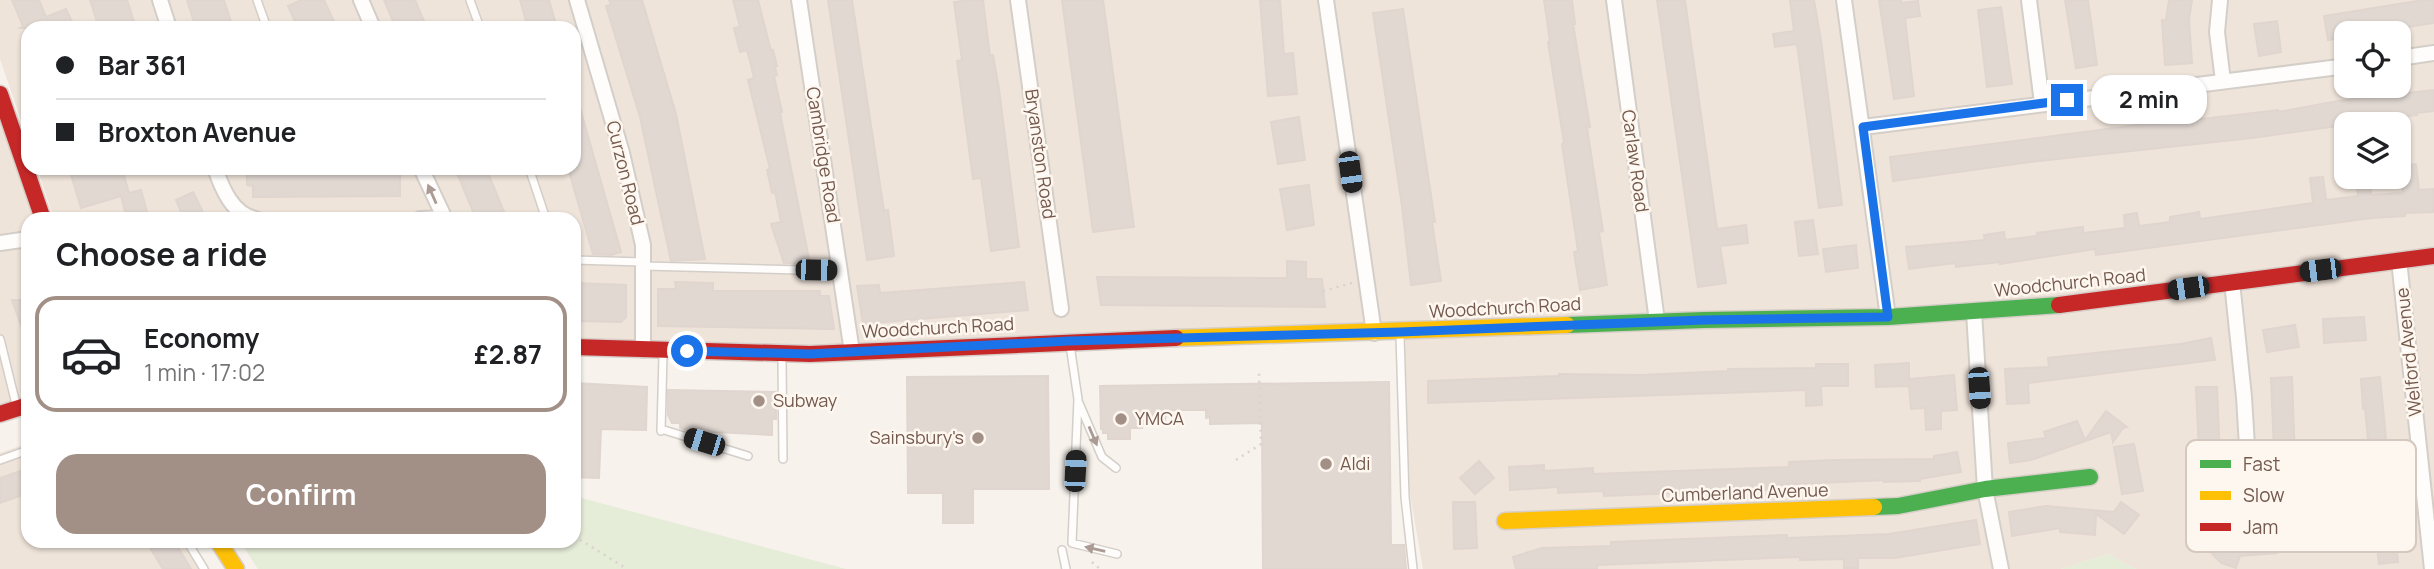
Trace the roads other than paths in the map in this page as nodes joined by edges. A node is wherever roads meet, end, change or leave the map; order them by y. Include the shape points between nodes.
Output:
1 (160, 0) edge
2 (257, 0) edge
3 (362, 0) edge
4 (470, 0) edge
5 (577, 0) edge
6 (799, 0) edge
7 (1018, 0) edge
8 (1326, 0) edge
9 (1614, 0) edge
10 (1844, 0) edge
11 (2029, 0) edge
12 (2220, 0) edge
13 (167, 21) edge
14 (264, 21) edge
15 (370, 21) edge
16 (478, 21) edge
17 (2434, 53) edge
18 (2411, 56) edge
19 (2334, 68) edge
20 (2223, 81) junction
21 (0, 94) edge
22 (2042, 103) junction
23 (1863, 127) junction
24 (21, 155) edge
25 (28, 175) edge
26 (217, 175) edge
27 (424, 175) edge
28 (531, 175) edge
29 (41, 212) edge
30 (241, 212) edge
31 (442, 212) edge
32 (545, 212) edge
33 (21, 240) edge
34 (0, 243) edge
35 (2434, 257) edge
36 (581, 260) edge
37 (2399, 260) junction
38 (643, 264) junction
39 (840, 271) junction
40 (2232, 282) junction
41 (1061, 309) dead end
42 (1974, 312) junction
43 (1888, 317) junction
44 (1657, 321) junction
45 (1400, 332) junction
46 (1374, 333) junction
47 (0, 339) edge
48 (1069, 341) junction
49 (581, 347) edge
50 (643, 350) junction
51 (663, 351) junction
52 (852, 352) junction
53 (782, 353) junction
54 (21, 396) edge
55 (1078, 399) junction
56 (21, 405) edge
57 (0, 414) edge
58 (2247, 440) edge
59 (21, 452) edge
60 (748, 456) dead end
61 (783, 459) dead end
62 (0, 460) edge
63 (1116, 467) dead end
64 (2090, 477) dead end
65 (1985, 489) junction
66 (1505, 521) dead end
67 (191, 548) edge
68 (222, 548) edge
69 (1062, 550) dead end
70 (1117, 554) dead end
71 (204, 569) edge
72 (236, 569) edge
73 (1066, 569) edge
74 (1413, 569) edge
75 (2001, 569) edge
76 (2432, 569) edge

1 - 13 street
2 - 14 lane
3 - 15 street
4 - 16 lane
5 - 38 street, Curzon Road via 621,153 643,244
6 - 39 street, Cambridge Road
7 - 41 street, Bryanston Road
8 - 46 street
9 - 44 street, Carlaw Road
10 - 23 street
11 - 22 street
12 - 20 street via 2217,32
17 - 18 street
19 - 20 street
20 - 22 street
21 - 24 main road
22 - 23 street
23 - 43 street
25 - 29 main road
26 - 30 street
31 -> 27 street
28 - 32 lane
33 - 34 street
35 - 37 main road, Woodchurch Road
36 - 38 lane
37 - 40 main road, Woodchurch Road
37 - 76 street, Welford Avenue
38 - 39 lane
38 - 50 street, Curzon Road
39 - 52 street, Cambridge Road
40 - 42 main road, Woodchurch Road
40 - 58 street
42 - 43 main road, Woodchurch Road
42 - 65 street
43 - 44 main road, Woodchurch Road
44 - 45 main road, Woodchurch Road
45 - 46 main road, Woodchurch Road
45 - 74 lane via 1405,497
46 - 48 main road, Woodchurch Road
47 - 54 lane
48 - 52 main road, Woodchurch Road
48 - 55 lane
49 - 50 main road, Woodchurch Road
50 - 51 main road, Woodchurch Road
51 - 53 main road, Woodchurch Road
51 - 60 lane via 661,430
52 - 53 main road, Woodchurch Road
53 - 61 lane
55 -> 63 lane via 1102,457
70 -> 55 lane via 1072,543
56 - 57 main road
59 - 62 lane
64 - 65 main road, Cumberland Avenue
65 - 66 main road, Cumberland Avenue via 1898,506
65 - 75 street
67 - 71 lane
68 - 72 main road
69 - 73 lane

